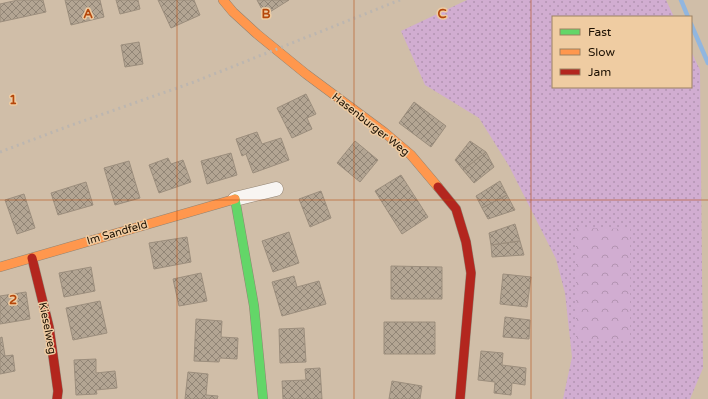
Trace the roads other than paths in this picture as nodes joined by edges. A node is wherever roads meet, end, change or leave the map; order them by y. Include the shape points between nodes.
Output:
1 (223, 0) edge
2 (276, 189) dead end
3 (235, 199) junction
4 (32, 258) junction
5 (0, 267) edge
6 (57, 399) edge
7 (263, 399) edge
8 (460, 399) edge

1 - 8 street, Hasenburger Weg via 257,34 411,155 456,209 466,242 471,273
2 - 3 street, Im Sandfeld
3 - 4 street, Im Sandfeld
3 - 7 street via 254,306
4 - 5 street, Im Sandfeld
4 - 6 street, Kieselweg via 49,327

